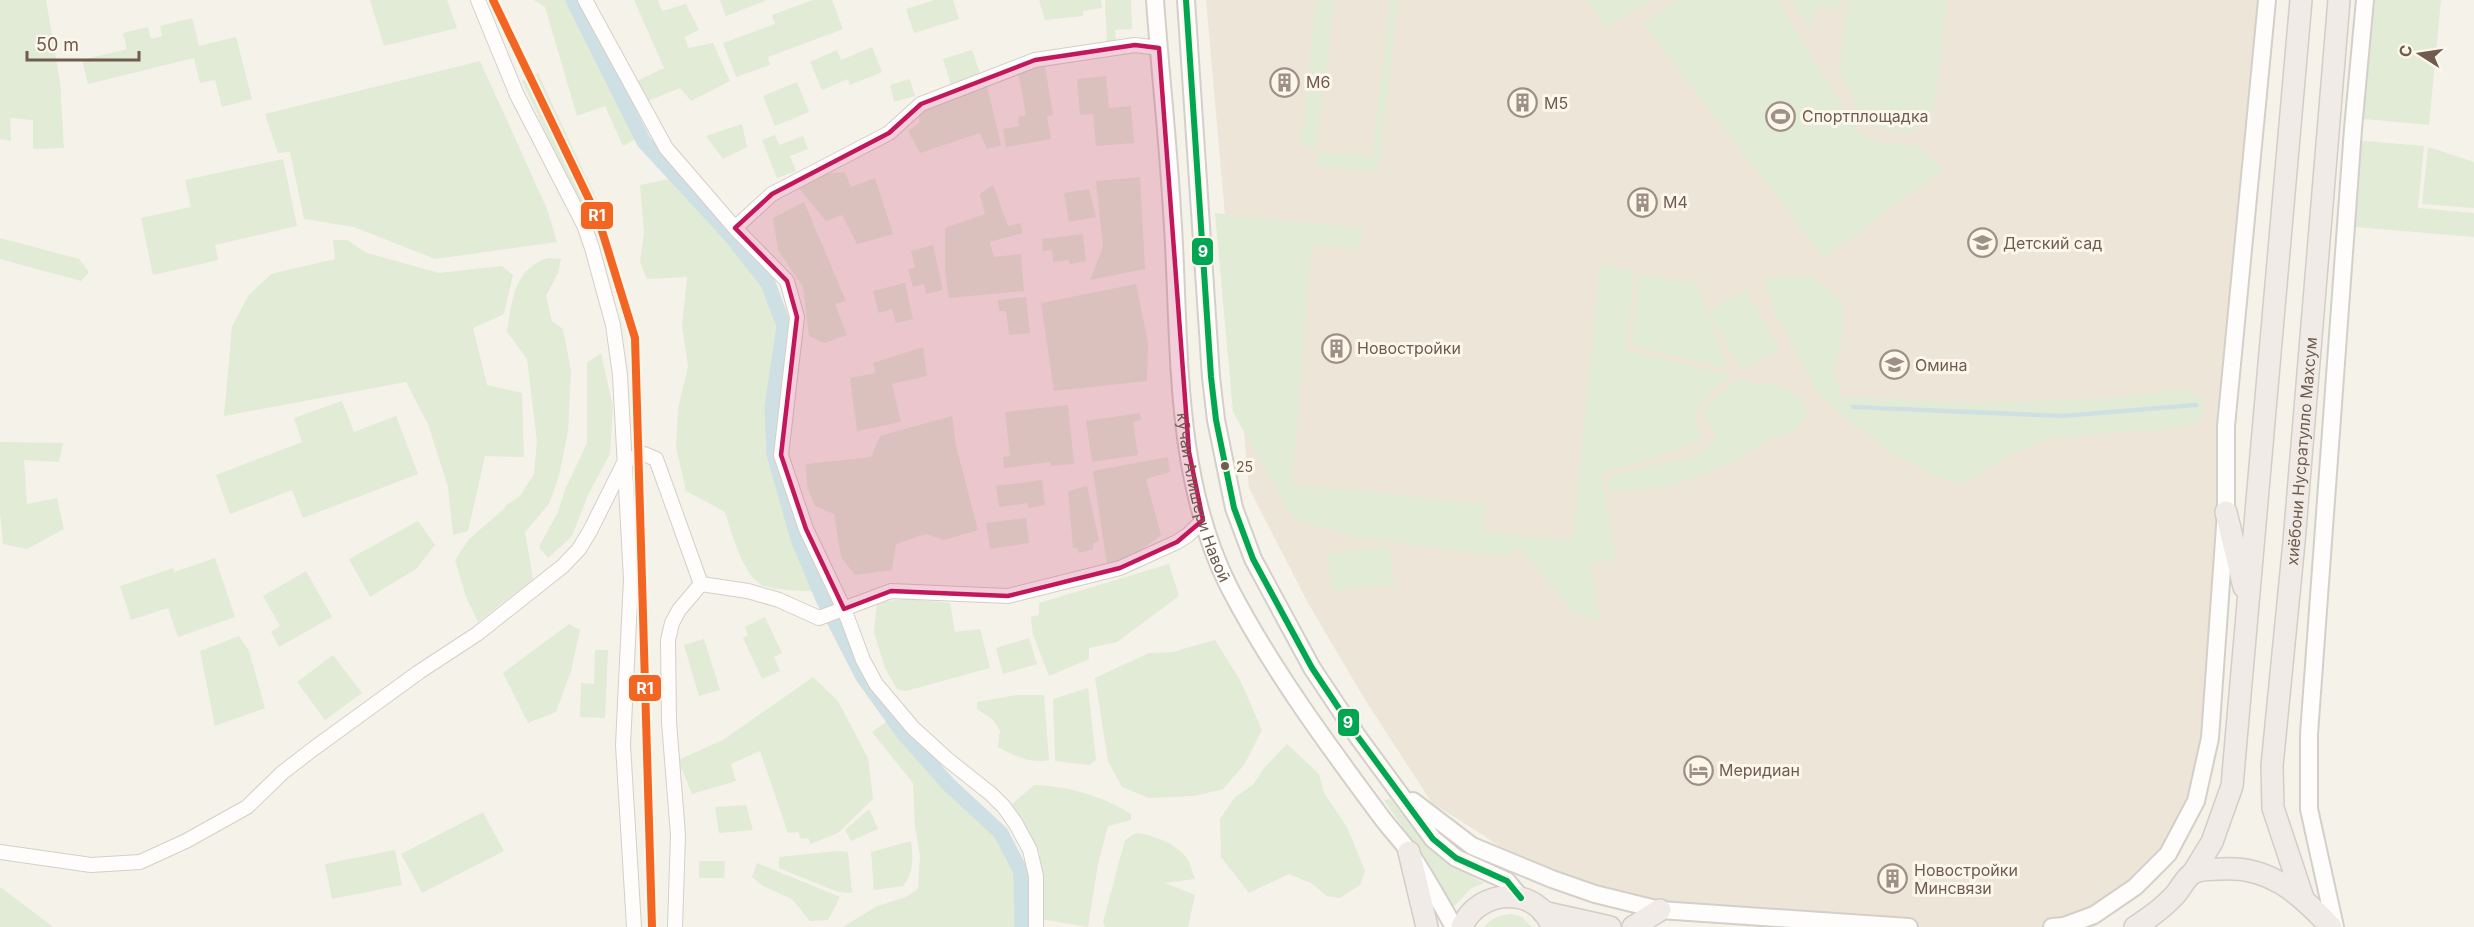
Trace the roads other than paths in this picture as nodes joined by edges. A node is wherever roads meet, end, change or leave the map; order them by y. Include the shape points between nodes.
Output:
1 (478, 0) edge
2 (585, 0) edge
3 (1155, 0) edge
4 (1186, 0) edge
5 (2267, 0) edge
6 (2301, 0) edge
7 (2339, 0) edge
8 (2365, 0) edge
9 (1159, 48) junction
10 (735, 228) junction
11 (624, 461) junction
12 (2226, 512) junction
13 (1203, 520) junction
14 (701, 584) junction
15 (2249, 605) junction
16 (844, 609) junction
17 (1383, 771) junction
18 (0, 852) edge
19 (1409, 852) junction
20 (2193, 873) junction
21 (1521, 898) junction
22 (2303, 898) junction
23 (1660, 910) junction
24 (1548, 919) edge
25 (634, 927) edge
26 (675, 927) edge
27 (1036, 927) edge
28 (1427, 927) edge
29 (1454, 927) edge
30 (1462, 927) edge
31 (1610, 927) edge
32 (1633, 927) edge
33 (1909, 927) edge
34 (2052, 927) edge
35 (2135, 927) edge
36 (2333, 927) edge

1 - 11 street via 517,95 592,248 613,325
2 - 10 street via 666,148
3 - 9 street, кӯчаи Алишери Навоӣ
4 - 17 street, кӯчаи Алишери Навоӣ via 1211,377 1234,508 1253,559 1312,668
5 - 12 street via 2226,426
6 - 15 highway
7 - 22 highway, хиёбони Нусратулло Махсум via 2272,766 2273,808
8 - 36 street via 2309,734 2309,809
9 - 10 street via 1135,45 1035,60 921,104 888,133 772,194
9 - 13 street, кӯчаи Алишери Навоӣ via 1173,212 1180,387
10 - 16 street via 787,281 795,308 781,455 806,529
11 - 14 street via 644,454 656,459
11 - 18 street via 590,531 563,566 477,634 313,748 247,807 140,862 91,866
11 - 25 street via 631,579 623,745
12 - 15 highway
12 - 34 street via 2210,738 2196,801 2168,854 2135,887 2094,915
13 - 16 street via 1177,542 1120,568 1008,596 891,591
13 - 19 street, кӯчаи Алишери Навоӣ via 1229,585 1263,646
14 - 16 street via 748,591 819,618
14 - 26 street via 679,610 668,640 669,722 678,835
15 - 20 highway via 2232,786 2212,842
16 - 27 street via 876,684 913,728 991,794 1016,824 1030,850 1036,876
17 - 21 street, кӯчаи Алишери Навоӣ via 1433,839 1456,858 1507,880
17 - 23 street via 1422,809 1472,846 1595,894
19 - 28 highway
19 - 29 street, кӯчаи Алишери Навоӣ
20 - 22 highway via 2234,867 2269,875
20 - 35 highway via 2174,897
21 - 24 highway via 1533,903
21 - 30 highway via 1495,897 1482,903
22 - 36 highway
23 - 32 highway
23 - 33 street
24 - 31 highway

